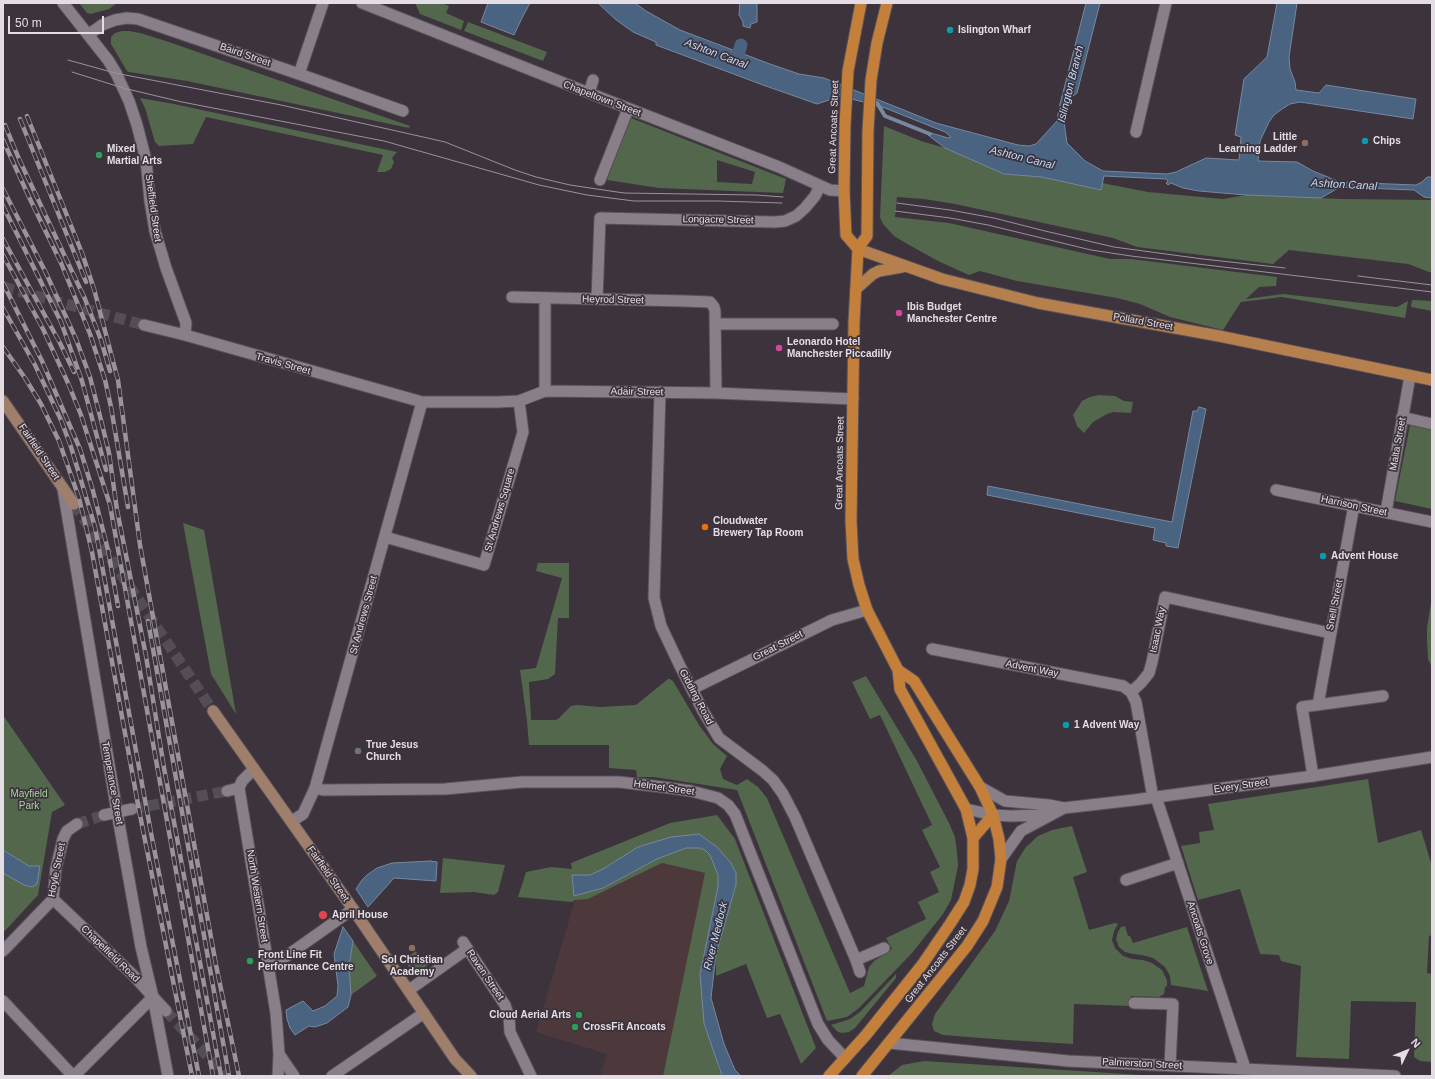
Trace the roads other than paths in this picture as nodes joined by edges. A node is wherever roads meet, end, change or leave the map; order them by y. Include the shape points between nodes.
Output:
1 (64, 3) edge
2 (323, 3) edge
3 (362, 3) edge
4 (861, 3) edge
5 (867, 3) edge
6 (887, 3) edge
7 (1166, 3) edge
8 (858, 15) junction
9 (88, 35) junction
10 (299, 74) junction
11 (593, 80) dead end
12 (589, 93) junction
13 (628, 109) junction
14 (403, 111) dead end
15 (1136, 132) dead end
16 (600, 180) dead end
17 (820, 186) junction
18 (844, 191) junction
19 (858, 249) junction
20 (904, 266) junction
21 (856, 289) junction
22 (512, 297) dead end
23 (545, 298) junction
24 (597, 300) junction
25 (716, 324) junction
26 (834, 324) dead end
27 (144, 325) tunnel mouth
28 (185, 336) junction
29 (1410, 376) junction
30 (1432, 380) edge
31 (544, 391) junction
32 (660, 392) junction
33 (716, 393) junction
34 (853, 399) junction
35 (3, 400) edge
36 (520, 401) junction
37 (422, 402) junction
38 (1402, 417) junction
39 (1432, 424) edge
40 (64, 489) junction
41 (1276, 490) dead end
42 (74, 504) tunnel mouth
43 (1354, 505) junction
44 (1386, 512) junction
45 (1432, 522) edge
46 (385, 537) junction
47 (867, 610) junction
48 (1330, 633) junction
49 (932, 649) dead end
50 (898, 670) junction
51 (692, 689) junction
52 (1131, 692) junction
53 (1383, 696) dead end
54 (1318, 705) junction
55 (213, 711) tunnel mouth
56 (1432, 757) edge
57 (254, 769) junction
58 (1313, 776) junction
59 (239, 788) junction
60 (315, 788) junction
61 (980, 788) junction
62 (227, 791) tunnel mouth
63 (1154, 798) junction
64 (1005, 801) junction
65 (1064, 808) junction
66 (132, 809) tunnel mouth
67 (966, 809) junction
68 (117, 812) junction
69 (1051, 814) junction
70 (104, 815) tunnel mouth
71 (993, 815) junction
72 (292, 822) junction
73 (77, 824) tunnel mouth
74 (973, 838) junction
75 (1001, 859) junction
76 (1178, 863) junction
77 (1126, 880) dead end
78 (53, 900) junction
79 (353, 909) junction
80 (884, 948) dead end
81 (3, 951) edge
82 (856, 960) junction
83 (268, 964) junction
84 (860, 972) dead end
85 (409, 990) junction
86 (154, 996) junction
87 (3, 1001) edge
88 (1134, 1003) dead end
89 (166, 1010) tunnel mouth
90 (424, 1013) junction
91 (889, 1043) junction
92 (279, 1054) junction
93 (845, 1058) junction
94 (455, 1059) junction
95 (1170, 1065) junction
96 (1245, 1068) junction
97 (1211, 1072) edge
98 (74, 1076) edge
99 (168, 1076) edge
100 (278, 1076) edge
101 (294, 1076) edge
102 (332, 1076) edge
103 (460, 1076) edge
104 (471, 1076) edge
105 (531, 1076) edge
106 (830, 1076) edge
107 (862, 1076) edge
108 (1395, 1076) edge

1 - 9 street, Sheffield Street
2 - 10 street
3 - 12 street, Chapeltown Street
4 - 8 highway, Great Ancoats Street
5 - 8 street
6 - 19 highway, Great Ancoats Street via 871,80 867,236
7 - 15 street
8 - 18 highway, Great Ancoats Street via 848,71
9 - 10 street, Baird Street via 111,21 138,19
9 - 28 street, Sheffield Street via 116,73 134,114 146,160 155,231 186,323
10 - 14 street, Baird Street
11 - 12 street
12 - 13 street, Chapeltown Street
13 - 16 street
13 - 17 street, Chapeltown Street via 779,167
17 - 18 street, Chapeltown Street
17 - 24 street, Longacre Street via 805,208 785,221 600,218
18 - 19 highway, Great Ancoats Street via 846,235
19 - 20 main road, Pollard Street
19 - 21 highway, Great Ancoats Street
20 - 21 main road via 879,271
20 - 29 main road, Pollard Street via 942,279 1038,303
21 - 34 highway, Great Ancoats Street
22 - 23 street, Heyrod Street
23 - 24 street, Heyrod Street
23 - 31 street
24 - 25 street, Heyrod Street via 706,301 713,304
25 - 26 street
25 - 33 street
27 - 28 street, Travis Street
28 - 37 street, Travis Street
29 - 30 main road, Pollard Street
29 - 38 street, Malta Street
31 - 32 street, Adair Street
31 - 36 street, Adair Street
32 - 33 street, Adair Street
32 - 51 street, Gidding Road via 654,598 661,626
33 - 34 street, Adair Street
34 - 47 highway, Great Ancoats Street via 853,559
35 - 40 main road, Fairfield Street
36 - 37 street, Adair Street
36 - 46 street, St Andrews Square via 523,432 484,565
37 - 46 street, St Andrews Street
38 - 39 street
38 - 44 street, Malta Street
40 - 42 main road, Fairfield Street
40 - 68 street, Temperance Street
41 - 43 street, Harrison Street
43 - 44 street, Harrison Street
43 - 48 street, Snell Street
44 - 45 street, Harrison Street
46 - 60 street, St Andrews Street
47 - 50 highway, Great Ancoats Street
47 - 51 street, Great Street via 832,620
48 - 52 street, Isaac Way via 1165,597 1149,673
48 - 54 street, Snell Street
49 - 52 street, Advent Way via 1123,686
50 - 61 highway, Great Ancoats Street via 914,681
50 - 67 highway, Great Ancoats Street via 900,690
51 - 82 street, Gidding Road via 719,738 763,771 784,794
52 - 63 street via 1136,702
53 - 54 street
54 - 58 street via 1302,707
55 - 57 main road, Fairfield Street
56 - 58 street, Every Street
57 - 59 street
57 - 72 main road, Fairfield Street
58 - 63 street, Every Street
59 - 62 street
59 - 83 street, North Western Street
60 - 72 street, St Andrews Street via 303,814
60 - 93 street, Helmet Street via 445,789 522,782 619,782 691,791 718,798 735,814 818,1024 828,1040
61 - 64 street
61 - 71 highway, Great Ancoats Street
63 - 65 street, Every Street
63 - 76 street, Ancoats Grove
64 - 65 street
64 - 71 street
65 - 69 street, Every Street
66 - 68 street
67 - 71 street
67 - 74 highway, Great Ancoats Street
68 - 70 street
68 - 86 street, Temperance Street via 141,947
69 - 71 street via 1018,817
69 - 75 street via 1021,831
71 - 74 highway
71 - 75 highway, Great Ancoats Street
72 - 79 main road, Fairfield Street
73 - 78 street, Hoyle Street via 67,831 62,839
74 - 93 highway, Great Ancoats Street via 973,869 964,902 922,965
75 - 91 highway, Great Ancoats Street via 997,887 983,921 967,946
76 - 77 street
76 - 96 street, Ancoats Grove
78 - 81 street, Hoyle Street
78 - 86 street, Chapelfield Road
79 - 83 street via 278,962
79 - 85 main road, Fairfield Street
80 - 82 street
82 - 84 street, Gidding Road
83 - 92 street, North Western Street
85 - 90 main road, Fairfield Street
85 - 105 street, Raven Street via 465,946 506,1005 510,1032
86 - 89 street, Chapelfield Road
86 - 98 street
86 - 99 street, Temperance Street
87 - 98 street
88 - 95 street via 1173,1004
90 - 94 main road, Fairfield Street
90 - 102 street
91 - 95 street, Palmerston Street via 1068,1060
91 - 107 highway, Great Ancoats Street
92 - 100 street, North Western Street
92 - 101 street
93 - 106 highway, Great Ancoats Street
94 - 103 main road, Fairfield Street
94 - 104 main road, Fairfield Street
95 - 97 street, Palmerston Street
96 - 97 street, Palmerston Street
96 - 108 street, Palmerston Street

